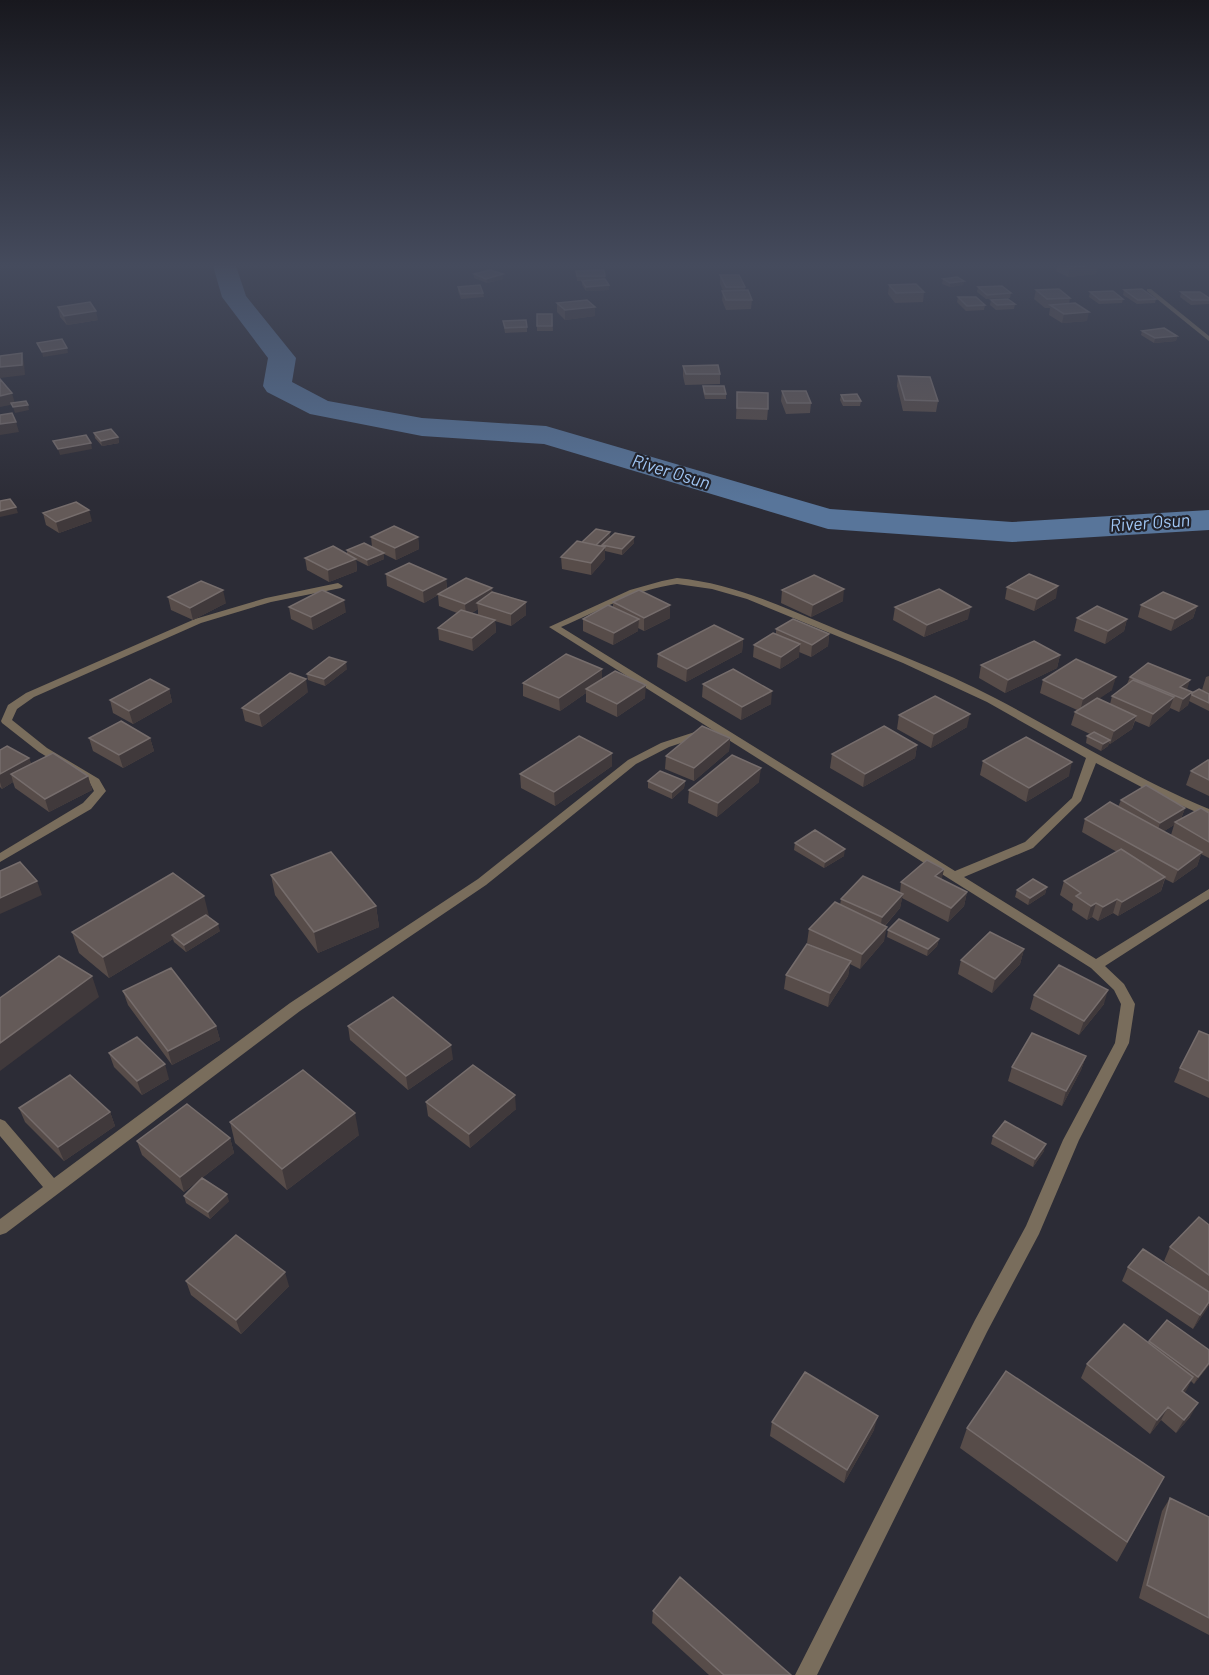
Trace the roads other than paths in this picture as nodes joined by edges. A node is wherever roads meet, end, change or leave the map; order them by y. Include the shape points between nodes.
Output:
1 (338, 586) dead end
2 (714, 729) junction
3 (1092, 757) junction
4 (1209, 813) edge
5 (0, 858) edge
6 (953, 877) junction
7 (1209, 893) edge
8 (1096, 965) junction
9 (0, 1125) edge
10 (53, 1188) junction
11 (0, 1228) edge
12 (806, 1675) edge

1 - 5 street via 269,600 198,621 30,695 12,707 6,721 43,750 95,781 100,791 87,806
2 - 3 street via 554,627 652,586 677,581 723,590 895,655 991,700
2 - 6 street
2 - 10 street via 665,744 632,762 482,882 295,1007
3 - 4 street
3 - 6 street via 1077,799 1029,845
6 - 8 street
7 - 8 street
8 - 12 street via 1119,987 1128,1004 1122,1043 1071,1140 1033,1229
9 - 10 street
10 - 11 street

